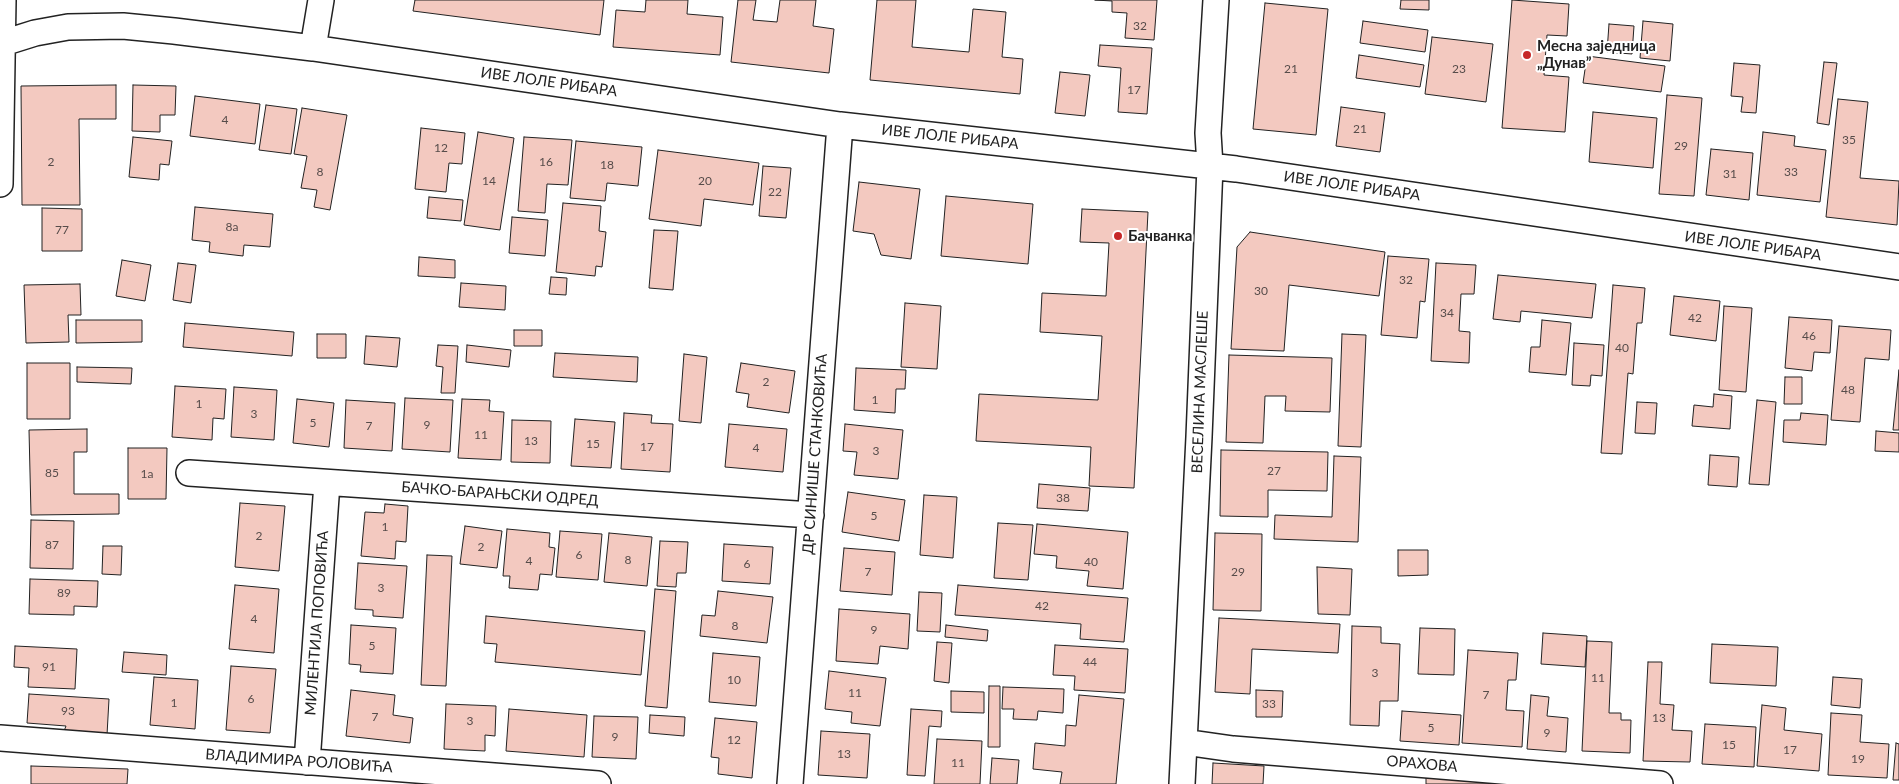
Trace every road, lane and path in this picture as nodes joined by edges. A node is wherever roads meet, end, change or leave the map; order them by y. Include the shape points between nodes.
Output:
1 (3, 0) edge
2 (321, 0) edge
3 (1216, 0) edge
4 (1, 43) edge
5 (313, 48) junction
6 (840, 125) junction
7 (0, 130) edge
8 (1210, 166) junction
9 (0, 184) edge
10 (1899, 267) edge
11 (189, 474) dead end
12 (327, 483) junction
13 (811, 514) junction
14 (0, 738) edge
15 (1184, 742) junction
16 (308, 762) junction
17 (598, 784) edge
18 (790, 784) edge
19 (1182, 784) edge
20 (1660, 784) edge

1 - 4 street
2 - 5 street
3 - 8 street, ВЕСЕЛИНА МАСЛЕШЕ via 1208,133
4 - 5 street, ИВЕ ЛОЛЕ РИБАРА via 68,27 123,26
4 - 7 street
5 - 6 street, ИВЕ ЛОЛЕ РИБАРА
6 - 8 street, ИВЕ ЛОЛЕ РИБАРА
6 - 13 street, ДР СИНИШЕ СТАНКОВИЋА
7 - 9 street
8 - 10 street, ИВЕ ЛОЛЕ РИБАРА
8 - 15 street, ВЕСЕЛИНА МАСЛЕШЕ
11 - 12 street, БАЧКО-БАРАЊСКИ ОДРЕД
12 - 13 street, БАЧКО-БАРАЊСКИ ОДРЕД
12 - 16 street, МИЛЕНТИЈА ПОПОВИЋА
13 - 18 street, ДР СИНИШЕ СТАНКОВИЋА
14 - 16 street, ВЛАДИМИРА РОЛОВИЋА
15 - 19 street, ВЕСЕЛИНА МАСЛЕШЕ
15 - 20 street, ОРАХОВА via 1234,749
16 - 17 street, ВЛАДИМИРА РОЛОВИЋА

